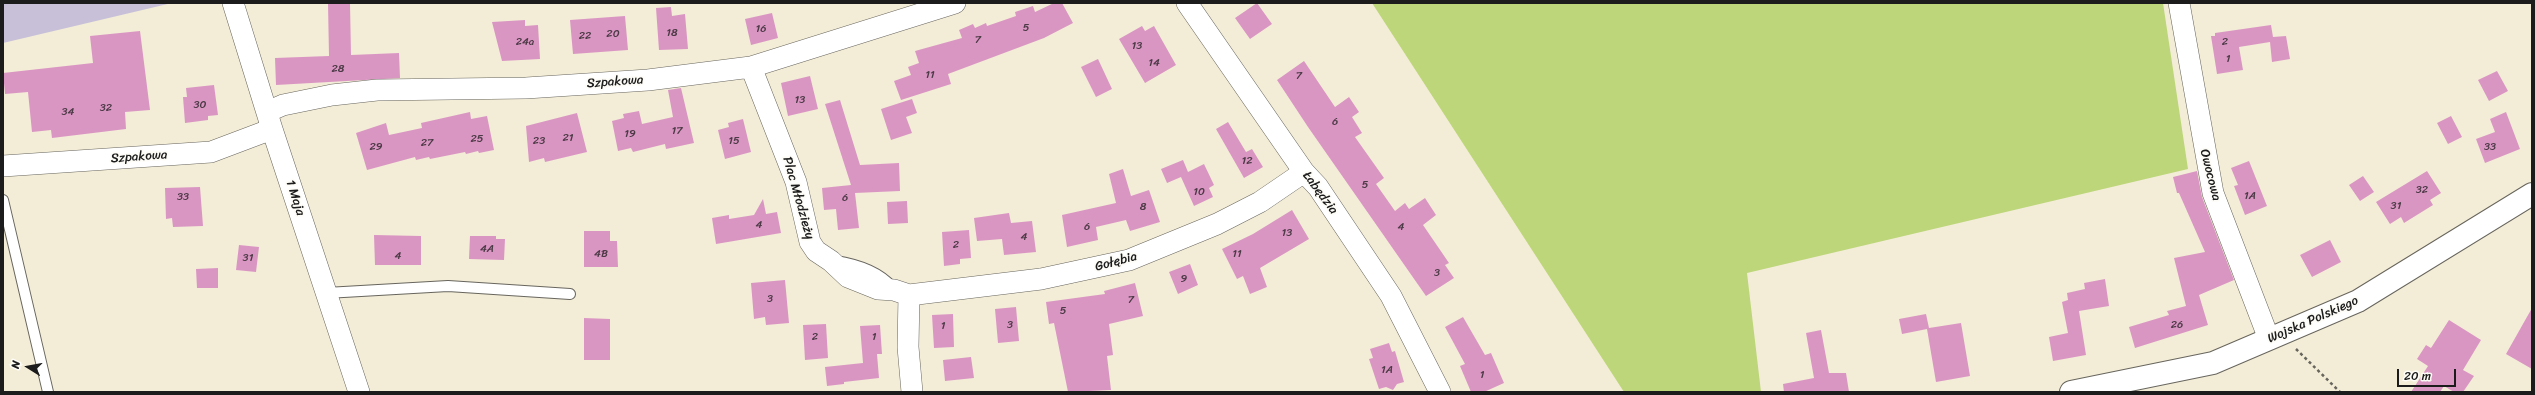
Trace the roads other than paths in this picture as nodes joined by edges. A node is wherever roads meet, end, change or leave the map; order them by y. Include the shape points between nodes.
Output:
1 (233, 3) edge
2 (955, 3) edge
3 (1187, 3) edge
4 (2179, 3) edge
5 (751, 67) junction
6 (269, 120) junction
7 (3, 166) edge
8 (1304, 172) junction
9 (2532, 194) edge
10 (3, 200) edge
11 (326, 293) junction
12 (902, 293) junction
13 (570, 294) dead end
14 (2276, 336) junction
15 (2137, 385) edge
16 (48, 392) edge
17 (359, 392) edge
18 (912, 392) edge
19 (1440, 392) edge
20 (2072, 392) edge

1 - 6 street, 1 Maja
2 - 5 street, Szpakowa
3 - 8 street, Łabędzia
4 - 14 street, Owocowa via 2213,193
5 - 6 street, Szpakowa via 648,80 526,88 377,90 332,95 283,106
5 - 12 street, Plac Młodzieży via 796,182 810,242 816,251 848,277 878,290
6 - 7 street, Szpakowa via 210,152
6 - 11 street, 1 Maja
8 - 12 street, Gołębia via 1260,202 1217,224 1129,260 1041,279
8 - 19 street, Łabędzia via 1318,187 1391,296
9 - 14 street, Wojska Polskiego via 2358,301
10 - 16 lane
11 - 13 lane via 448,286
11 - 17 street, 1 Maja
12 - 18 street
14 - 15 street, Wojska Polskiego via 2213,364
15 - 20 street, Wojska Polskiego

